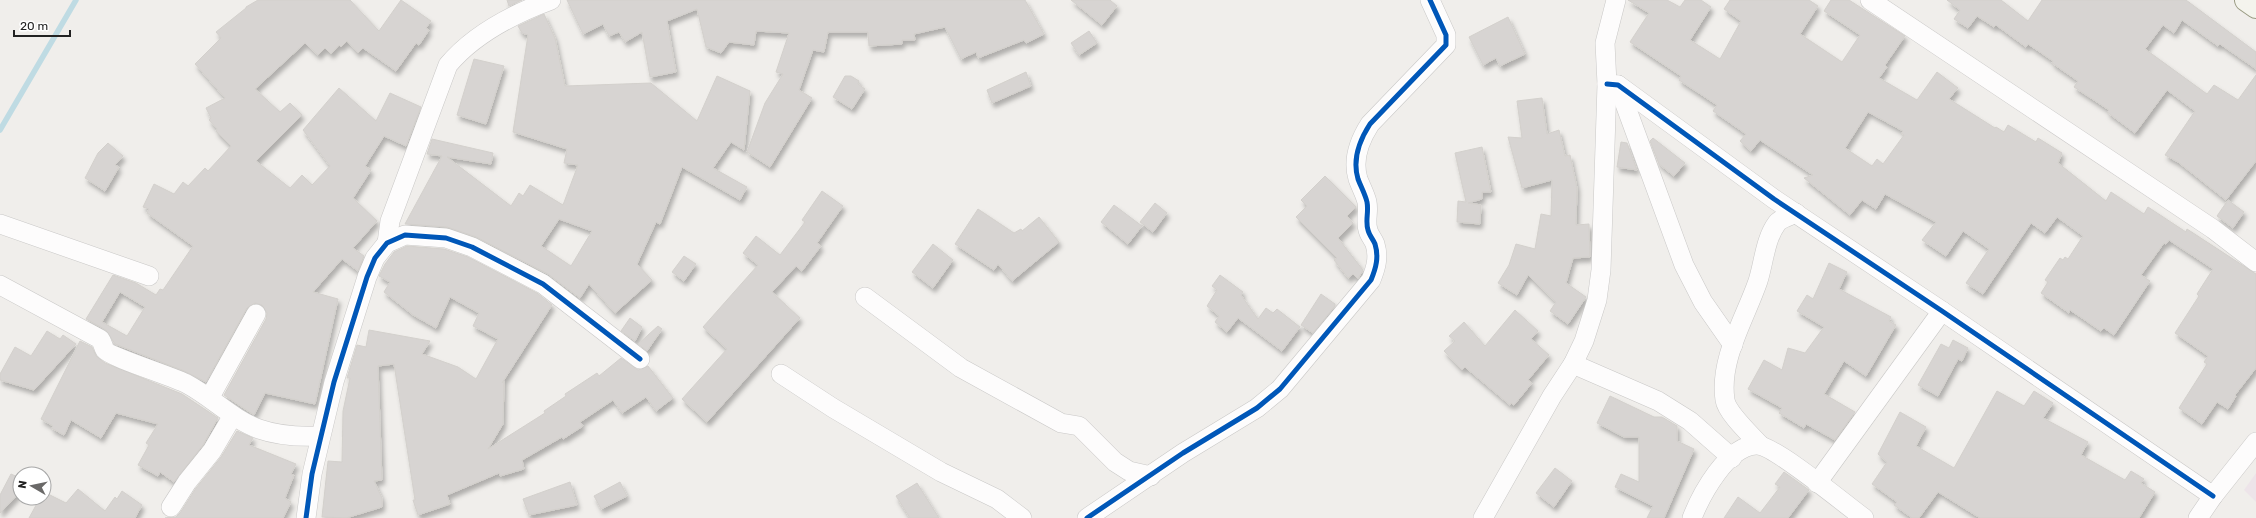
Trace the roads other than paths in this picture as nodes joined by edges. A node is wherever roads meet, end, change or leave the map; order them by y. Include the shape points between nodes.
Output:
1 (551, 0) edge
2 (1430, 0) edge
3 (1616, 0) edge
4 (1870, 0) edge
5 (2246, 0) edge
6 (2256, 7) edge
7 (1613, 85) junction
8 (1796, 213) junction
9 (0, 224) edge
10 (387, 243) junction
11 (2256, 262) edge
12 (149, 276) dead end
13 (0, 285) edge
14 (866, 297) dead end
15 (1942, 311) junction
16 (256, 314) dead end
17 (1733, 345) junction
18 (640, 359) dead end
19 (1573, 364) junction
20 (781, 374) dead end
21 (210, 397) junction
22 (232, 417) junction
23 (320, 436) junction
24 (2256, 442) edge
25 (1760, 445) junction
26 (1732, 458) junction
27 (1151, 476) junction
28 (1817, 483) junction
29 (2212, 496) junction
30 (171, 507) dead end
31 (306, 518) edge
32 (1022, 518) edge
33 (1087, 518) edge
34 (1483, 518) edge
35 (1692, 518) edge
36 (1864, 518) edge
37 (2198, 518) edge

1 - 10 street via 528,9 488,31 459,52 448,65 390,221
2 - 27 street via 1446,35 1446,45 1370,124 1361,138 1355,159 1367,203 1368,232 1375,243 1377,266 1371,280 1280,389 1257,408 1183,453
3 - 7 street via 1605,43
4 - 11 street via 2213,229
5 - 6 main road
7 - 8 street
7 - 17 street via 1684,265 1703,302
7 - 19 street via 1597,300 1584,341
8 - 15 street
8 - 17 street via 1778,222 1771,233 1758,281
9 - 12 street
10 - 18 street via 405,235 446,238 472,247 543,284
10 - 23 street via 375,258 367,277
13 - 21 street via 100,339 109,353 186,383
14 - 27 street via 961,368 1061,423 1079,426 1115,462 1129,471
15 - 28 street
15 - 29 street
16 - 21 street
17 - 25 street via 1724,380 1725,402
19 - 26 street via 1658,402 1690,422
19 - 34 street
20 - 32 street via 941,472 990,495
21 - 22 street
22 - 23 street via 260,430 290,436
22 - 30 street via 212,451
23 - 31 street
24 - 29 street
25 - 26 street via 1739,451
25 - 28 street via 1773,450
26 - 35 street via 1718,470
27 - 33 street
28 - 36 street
29 - 37 street

